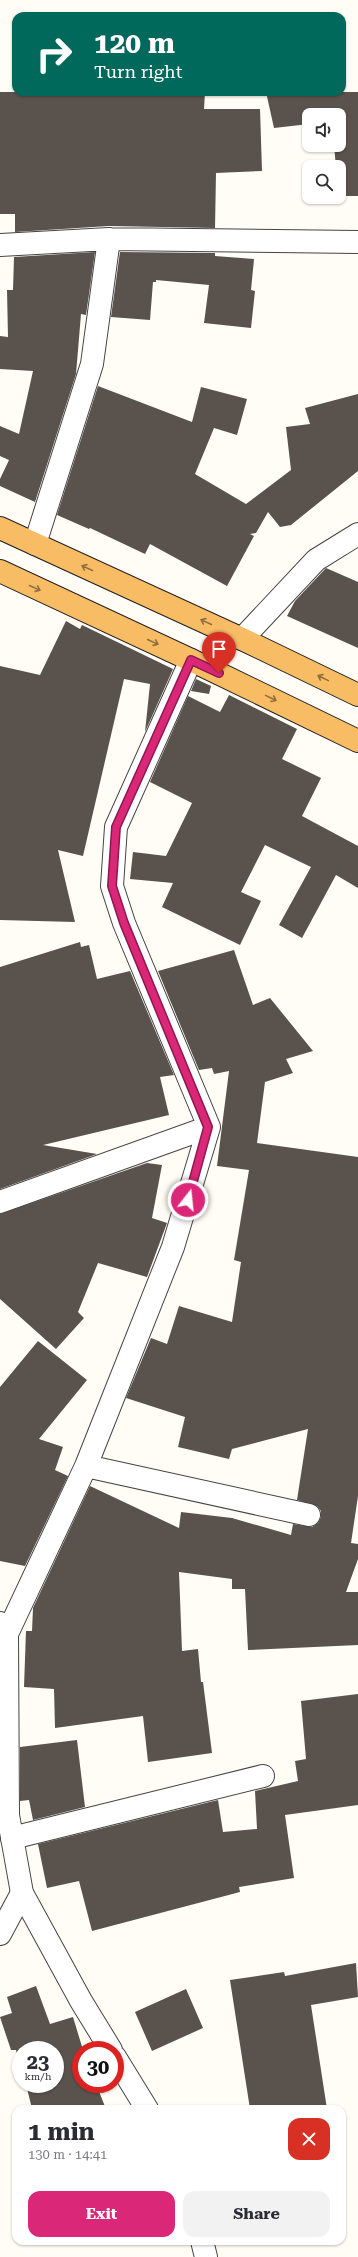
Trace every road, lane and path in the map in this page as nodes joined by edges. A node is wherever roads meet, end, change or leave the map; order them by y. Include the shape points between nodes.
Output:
1 (109, 239) junction
2 (358, 242) edge
3 (0, 245) edge
4 (0, 528) edge
5 (358, 534) edge
6 (35, 544) junction
7 (0, 571) edge
8 (242, 639) junction
9 (191, 660) junction
10 (358, 695) edge
11 (358, 741) edge
12 (208, 1127) junction
13 (0, 1202) edge
14 (86, 1466) junction
15 (309, 1515) dead end
16 (3, 1628) edge
17 (263, 1776) dead end
18 (12, 1838) junction
19 (22, 1894) junction
20 (0, 1934) edge
21 (105, 2041) edge
22 (124, 2072) edge
23 (145, 2105) edge
24 (203, 2245) edge
25 (206, 2257) edge

1 - 2 street
1 - 3 street
1 - 6 street via 92,364
4 - 6 highway
5 - 8 street via 316,560
8 -> 6 highway
7 -> 9 highway
10 -> 8 highway
9 -> 11 highway
9 - 12 street via 116,827 112,886 124,923
12 - 13 street
12 - 14 street via 173,1247
14 - 15 street
14 - 16 street
16 - 18 street via 8,1815
17 - 18 street
18 - 19 street
19 - 20 street
19 - 21 street
22 - 23 street
24 - 25 street

